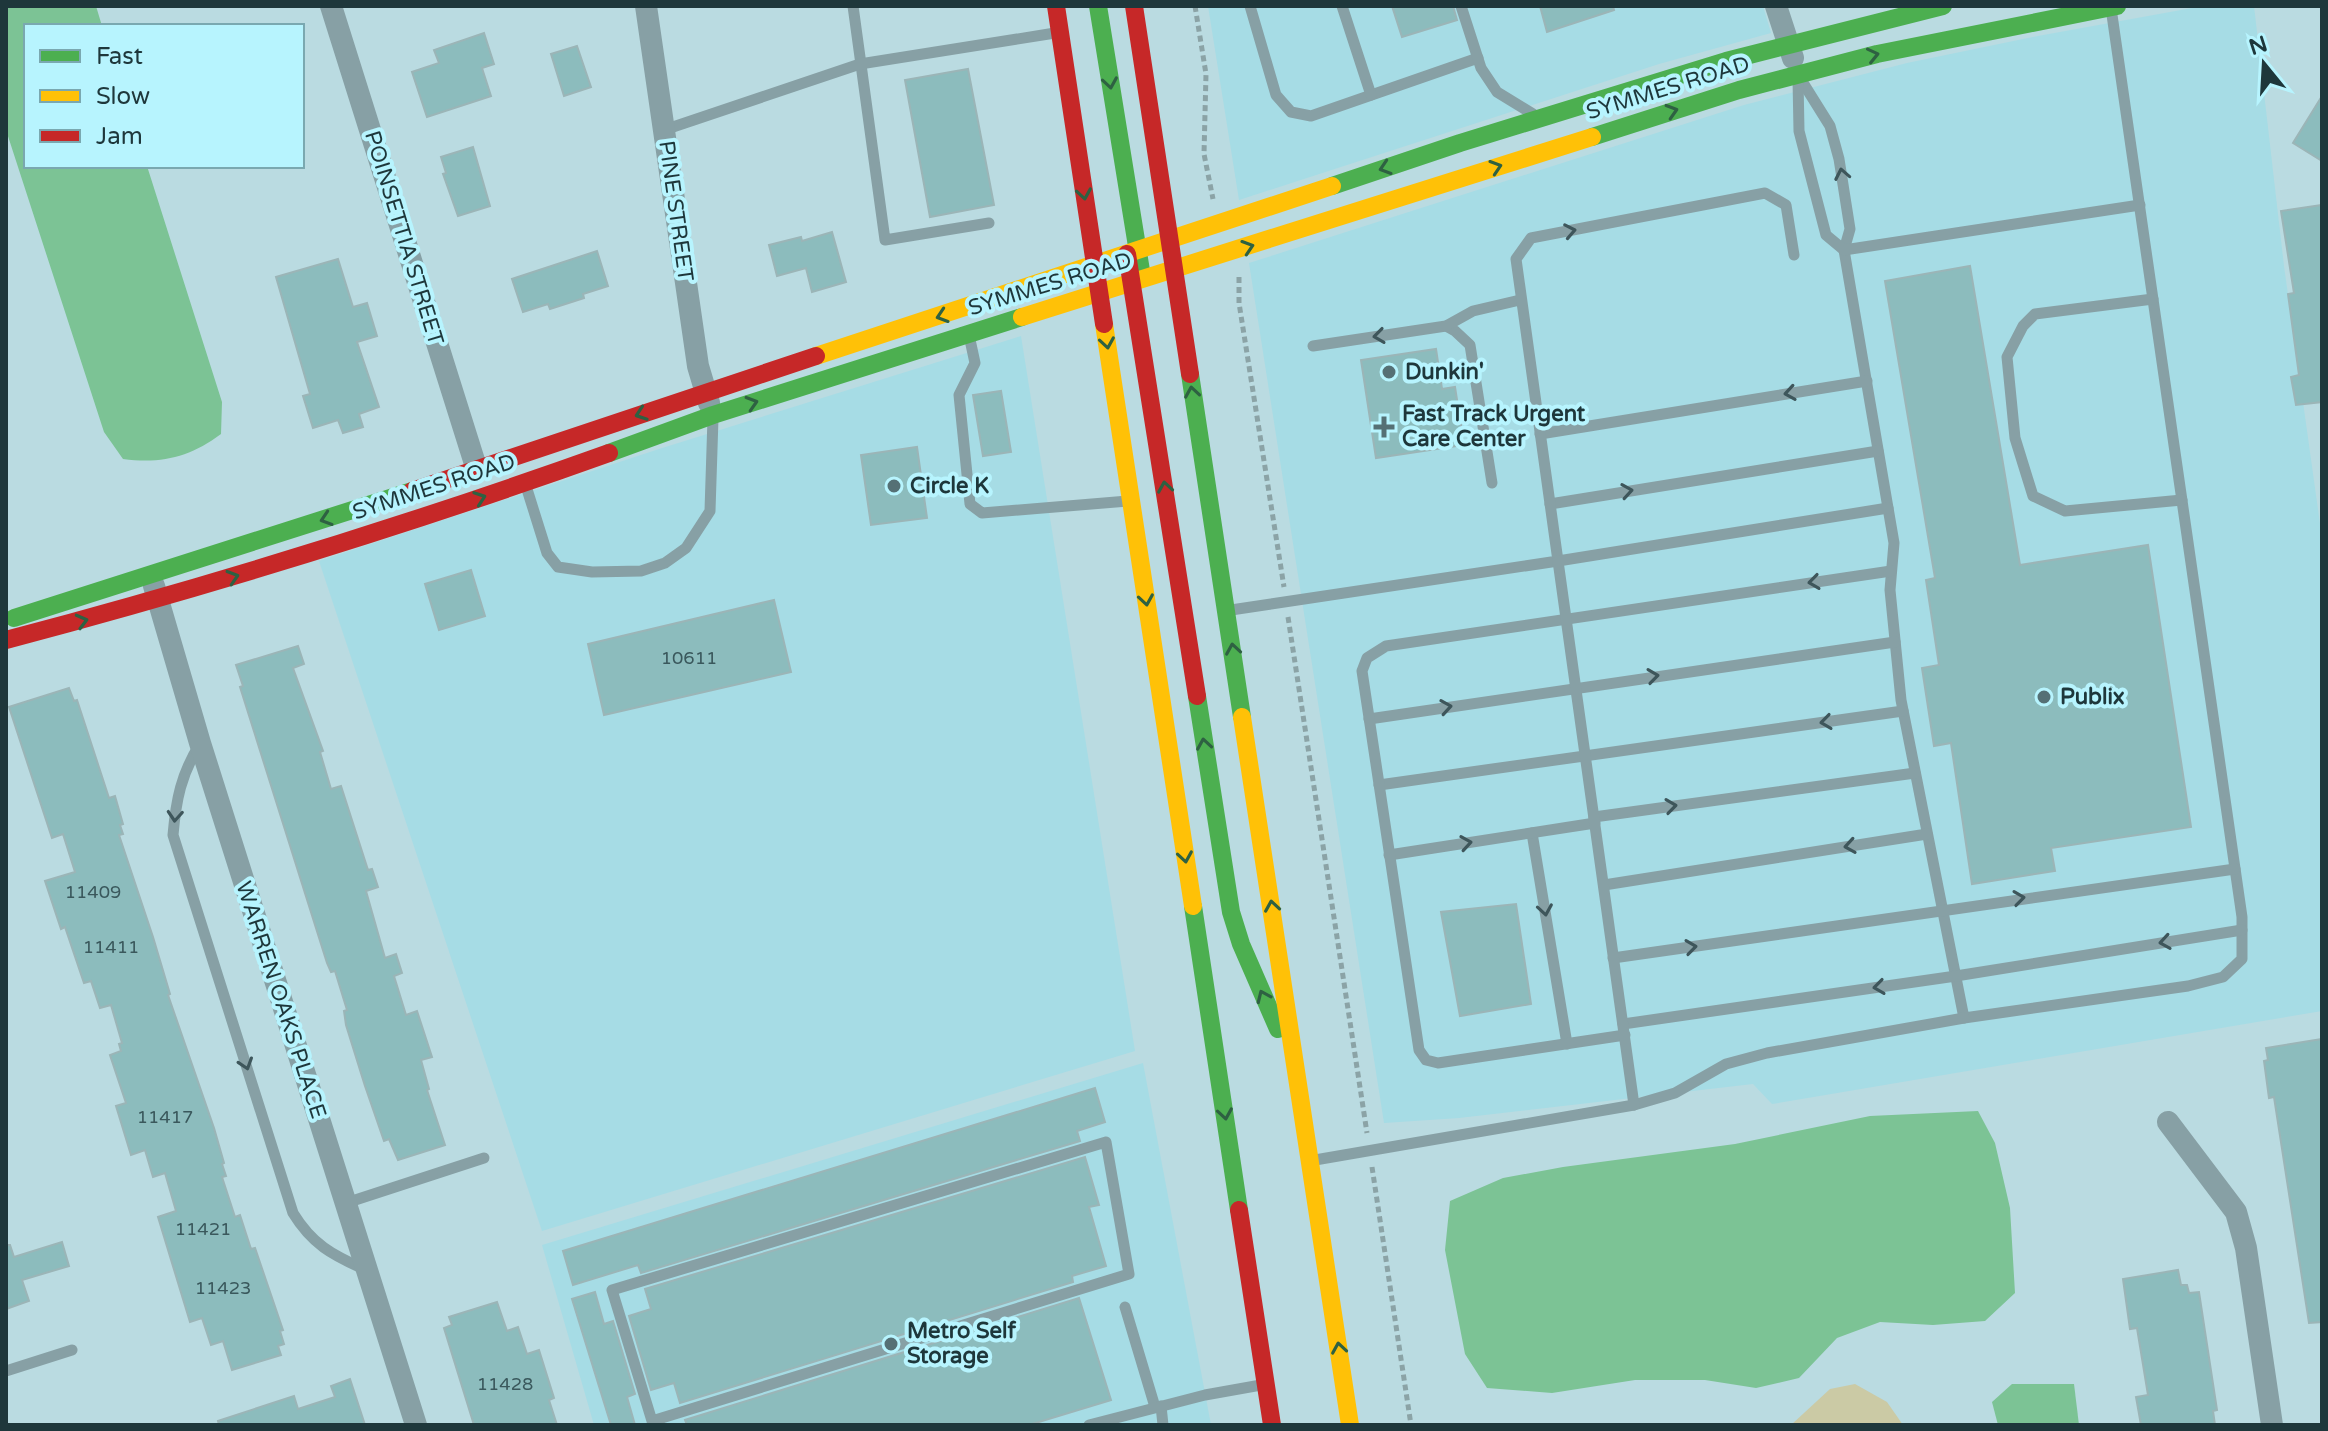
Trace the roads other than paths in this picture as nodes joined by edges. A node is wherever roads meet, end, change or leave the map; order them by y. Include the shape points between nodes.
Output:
1 (331, 6) edge
2 (646, 6) edge
3 (853, 6) edge
4 (1056, 6) edge
5 (1098, 6) edge
6 (1134, 6) edge
7 (1250, 6) edge
8 (1342, 6) edge
9 (1461, 6) edge
10 (1776, 6) edge
11 (1943, 6) edge
12 (2114, 7) edge
13 (1060, 32) junction
14 (1789, 44) junction
15 (1478, 58) junction
16 (860, 64) junction
17 (1798, 74) junction
18 (1371, 95) junction
19 (1540, 118) junction
20 (664, 130) junction
21 (2140, 205) junction
22 (989, 223) dead end
23 (1169, 240) junction
24 (1844, 250) junction
25 (1132, 253) junction
26 (1794, 255) dead end
27 (1096, 265) junction
28 (1174, 270) junction
29 (1138, 282) junction
30 (1100, 294) junction
31 (2153, 299) junction
32 (1520, 300) junction
33 (1446, 326) junction
34 (969, 335) junction
35 (1313, 346) dead end
36 (1867, 381) junction
37 (705, 391) junction
38 (713, 415) junction
39 (1540, 434) junction
40 (1878, 451) junction
41 (477, 470) junction
42 (525, 482) junction
43 (1492, 483) dead end
44 (2182, 500) junction
45 (1131, 501) junction
46 (1550, 504) junction
47 (1888, 508) junction
48 (1558, 561) junction
49 (1891, 571) junction
50 (151, 574) junction
51 (158, 600) junction
52 (1227, 611) junction
53 (1565, 617) junction
54 (6, 621) edge
55 (6, 640) edge
56 (1895, 642) junction
57 (1576, 687) junction
58 (1903, 711) junction
59 (1369, 719) junction
60 (200, 743) junction
61 (1586, 758) junction
62 (1915, 773) junction
63 (1379, 785) junction
64 (1594, 820) junction
65 (1532, 833) junction
66 (1927, 834) junction
67 (1389, 855) junction
68 (2235, 869) junction
69 (1604, 885) junction
70 (1942, 909) junction
71 (2242, 930) junction
72 (1613, 958) junction
73 (1956, 976) junction
74 (1964, 1018) junction
75 (1624, 1029) junction
76 (1567, 1044) junction
77 (1296, 1066) junction
78 (1634, 1105) junction
79 (2168, 1122) dead end
80 (484, 1158) dead end
81 (1311, 1160) junction
82 (346, 1203) junction
83 (367, 1270) junction
84 (1125, 1307) dead end
85 (72, 1350) dead end
86 (6, 1371) edge
87 (1266, 1384) junction
88 (1158, 1406) junction
89 (653, 1423) edge
90 (416, 1425) edge
91 (1089, 1425) edge
92 (1163, 1425) edge
93 (1272, 1425) edge
94 (1350, 1425) edge
95 (2272, 1425) edge

1 - 41 street, POINSETTIA STREET
2 - 20 street, PINE STREET
3 - 16 lane
4 - 13 street
5 -> 25 street
6 - 23 street
7 - 18 lane via 1276,95 1291,112 1311,116
8 - 18 lane
9 - 15 lane
10 - 14 street
11 - 14 street, SYMMES ROAD
17 -> 12 street, SYMMES ROAD
12 - 21 lane
13 - 16 lane
13 -> 27 street
14 - 17 street
14 - 19 street, SYMMES ROAD
15 - 18 lane
15 - 19 lane via 1497,92
16 - 20 lane
16 - 22 lane via 885,240
17 - 24 lane via 1799,131 1826,235
24 -> 17 lane via 1850,229 1836,148 1830,126
28 -> 17 street, SYMMES ROAD
19 -> 23 street, SYMMES ROAD
20 - 37 street, PINE STREET
21 - 24 lane
21 - 31 lane
23 - 25 street, SYMMES ROAD
23 - 28 street
24 - 36 lane
25 - 27 street, SYMMES ROAD
25 - 29 street
32 -> 26 lane via 1516,259 1531,238 1765,193 1786,205
27 - 30 street
27 -> 37 street, SYMMES ROAD
28 - 29 street, SYMMES ROAD
52 -> 28 street
29 - 30 street, SYMMES ROAD
77 -> 29 street via 1231,912
30 - 34 street, SYMMES ROAD
30 -> 45 street
31 - 44 lane
31 - 44 lane via 2035,314 2023,326 2007,357 2015,438 2033,496 2065,511
32 - 33 lane via 1473,311
32 - 39 lane
33 -> 35 lane
33 - 43 lane via 1470,345
38 -> 34 street, SYMMES ROAD
34 - 45 lane via 975,363 959,395 970,504 982,513
36 -> 39 lane
36 - 40 lane
37 - 38 street, PINE STREET
37 -> 41 street, SYMMES ROAD
38 - 42 street, SYMMES ROAD
38 - 42 lane via 710,511 686,548 665,563 616,573 558,567 547,553
39 - 46 lane
46 -> 40 lane
40 - 47 lane
41 -> 50 street, SYMMES ROAD
51 -> 42 street, SYMMES ROAD
44 - 68 lane
45 -> 87 street
46 - 48 lane
47 - 48 lane
47 - 49 lane via 1894,543
48 - 52 lane
48 - 53 lane
49 -> 53 lane
49 - 56 lane
50 - 51 street, WARREN OAKS PLACE
50 - 54 street, SYMMES ROAD
55 -> 51 street, SYMMES ROAD
51 - 60 street, WARREN OAKS PLACE
77 -> 52 street
53 - 57 lane
53 - 59 lane via 1386,646 1367,658 1362,671
57 -> 56 lane
56 - 58 lane
59 -> 57 lane
57 - 61 lane
58 -> 61 lane
58 - 62 lane
59 - 63 lane
60 - 82 street, WARREN OAKS PLACE
60 -> 83 lane via 185,767 173,835 293,1213 305,1233 334,1256
61 - 63 lane
61 - 64 lane
64 -> 62 lane
62 - 66 lane
63 - 67 lane
64 - 65 lane
64 - 69 lane
67 -> 65 lane
65 -> 76 lane
66 -> 69 lane
66 - 70 lane
67 - 76 lane via 1417,1039 1426,1060 1438,1063
70 -> 68 lane
68 - 71 lane
69 - 72 lane
72 -> 70 lane
70 - 73 lane
71 -> 73 lane
71 - 74 lane via 2242,959 2223,977
72 - 75 lane
73 - 74 lane
73 -> 75 lane
74 - 78 lane via 1767,1053 1726,1064 1675,1093
75 - 76 lane
75 - 78 lane
77 - 81 street
78 - 81 lane
79 - 95 street via 2236,1212
80 - 82 lane
94 -> 81 street
82 - 83 street, WARREN OAKS PLACE
83 - 90 street, WARREN OAKS PLACE
84 - 88 lane
85 - 86 lane
87 - 88 lane
87 - 93 street
88 - 91 lane
88 - 92 lane
89 - 89 lane via 612,1290 1106,1142 1129,1274

